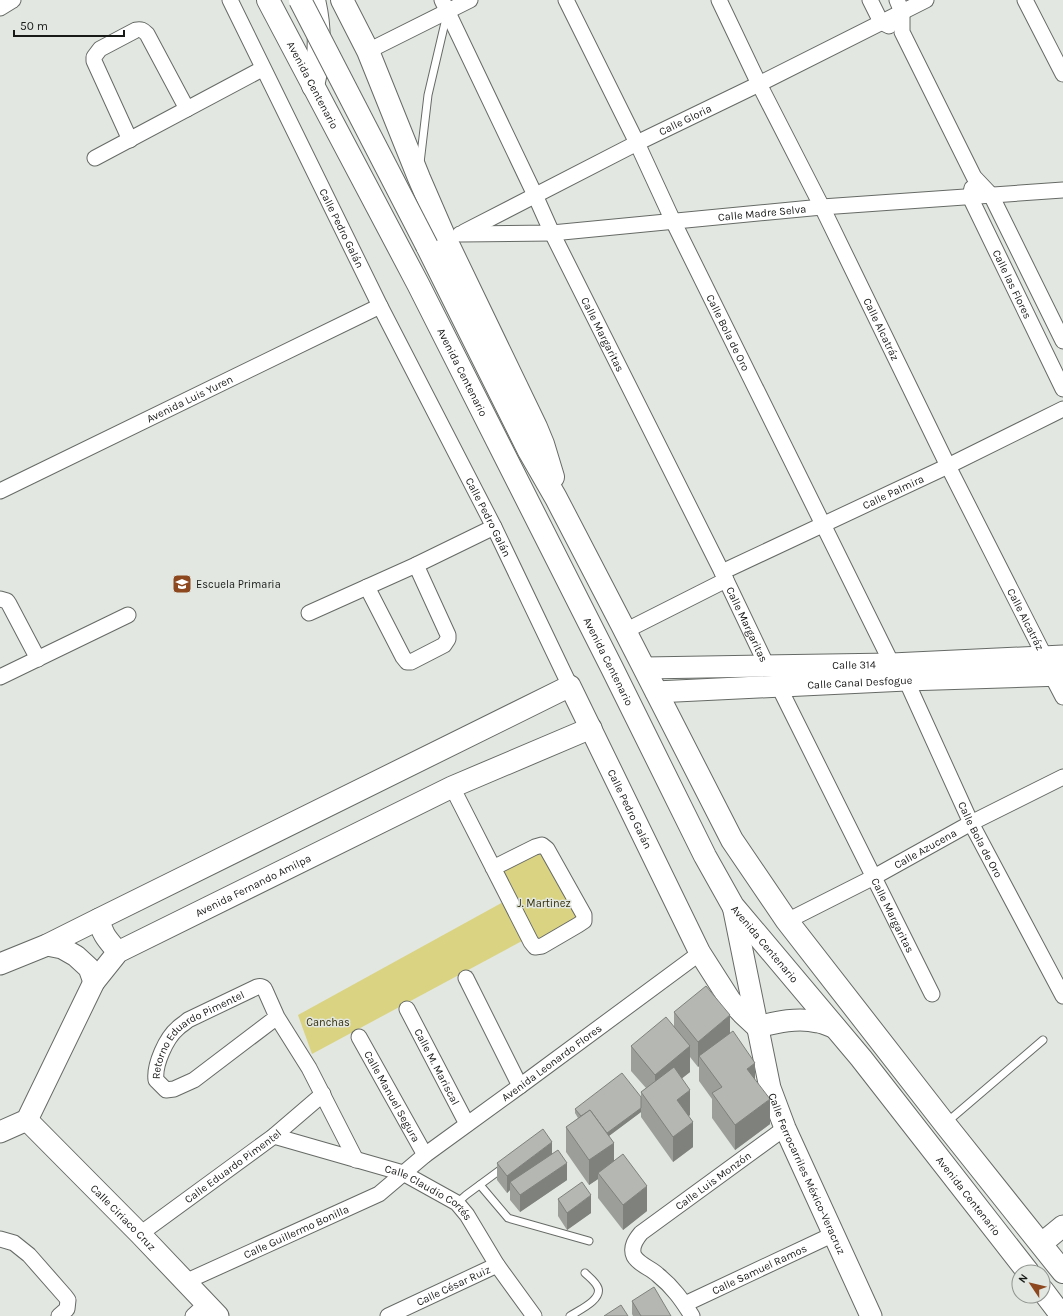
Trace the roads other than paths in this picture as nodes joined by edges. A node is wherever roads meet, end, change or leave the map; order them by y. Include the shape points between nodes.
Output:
1 (13, 0) edge
2 (230, 0) edge
3 (268, 0) edge
4 (300, 0) edge
5 (314, 0) edge
6 (342, 0) edge
7 (470, 0) edge
8 (566, 0) edge
9 (718, 0) edge
10 (870, 0) edge
11 (926, 0) edge
12 (1025, 0) edge
13 (445, 6) edge
14 (900, 6) edge
15 (0, 8) edge
16 (881, 22) junction
17 (902, 32) junction
18 (368, 51) junction
19 (262, 69) junction
20 (1063, 74) edge
21 (759, 84) junction
22 (313, 86) junction
23 (187, 108) junction
24 (130, 140) junction
25 (637, 143) junction
26 (94, 158) dead end
27 (974, 177) junction
28 (418, 178) junction
29 (1063, 190) edge
30 (535, 195) junction
31 (991, 195) junction
32 (970, 197) junction
33 (822, 207) junction
34 (673, 220) junction
35 (552, 233) junction
36 (444, 240) junction
37 (380, 306) junction
38 (1063, 341) edge
39 (1063, 389) edge
40 (1063, 409) edge
41 (948, 466) junction
42 (0, 491) edge
43 (824, 524) junction
44 (494, 527) junction
45 (416, 565) junction
46 (724, 576) junction
47 (367, 587) junction
48 (0, 599) edge
49 (309, 613) dead end
50 (128, 615) dead end
51 (625, 631) junction
52 (38, 659) junction
53 (892, 664) junction
54 (767, 666) junction
55 (1056, 666) edge
56 (645, 668) junction
57 (0, 677) edge
58 (906, 680) junction
59 (570, 686) junction
60 (779, 687) junction
61 (656, 692) junction
62 (1063, 697) edge
63 (591, 728) junction
64 (1063, 777) edge
65 (452, 787) junction
66 (971, 823) junction
67 (493, 868) junction
68 (874, 877) junction
69 (733, 906) junction
70 (100, 919) junction
71 (787, 921) junction
72 (47, 945) junction
73 (118, 952) junction
74 (700, 953) junction
75 (744, 957) junction
76 (0, 964) edge
77 (712, 971) junction
78 (466, 978) dead end
79 (94, 982) junction
80 (932, 994) dead end
81 (1063, 996) edge
82 (408, 1009) dead end
83 (277, 1017) junction
84 (757, 1027) junction
85 (836, 1028) junction
86 (359, 1037) dead end
87 (1043, 1040) dead end
88 (520, 1086) junction
89 (323, 1094) junction
90 (27, 1120) junction
91 (467, 1124) junction
92 (945, 1124) junction
93 (785, 1128) junction
94 (0, 1132) edge
95 (274, 1136) junction
96 (425, 1155) junction
97 (356, 1160) junction
98 (510, 1162) edge
99 (403, 1173) junction
100 (480, 1185) junction
101 (457, 1203) junction
102 (1063, 1226) edge
103 (140, 1234) junction
104 (834, 1234) junction
105 (0, 1239) edge
106 (589, 1241) dead end
107 (1041, 1244) junction
108 (1022, 1264) edge
109 (497, 1265) junction
110 (1063, 1272) edge
111 (586, 1273) dead end
112 (185, 1282) junction
113 (1051, 1302) edge
114 (688, 1310) edge
115 (206, 1312) edge
116 (59, 1316) edge
117 (388, 1316) edge
118 (534, 1316) edge
119 (570, 1316) edge
120 (871, 1316) edge
121 (1062, 1316) edge

1 - 15 street
2 - 19 street, Calle Pedro Galán
3 - 22 main road, Avenida Centenario
4 - 36 main road, bridge
5 - 22 main road via 319,38
6 - 18 main road
7 - 13 street
8 - 25 street, Calle Bola de Oro
9 - 21 street, Calle Alcatráz
10 - 16 street
11 - 14 street, Calle Gloria
12 - 20 street
13 - 18 street
13 - 28 lane via 428,96
13 - 30 street, Calle Margaritas
14 - 16 street, Calle Gloria
14 - 17 street, Calle las Flores
16 - 17 street
16 - 21 street, Calle Gloria
17 - 27 street, Calle las Flores
18 - 28 main road
19 - 23 street
19 - 37 street, Calle Pedro Galán
21 - 25 street, Calle Gloria
21 - 33 street, Calle Alcatráz
22 - 69 main road, Avenida Centenario via 418,284 705,856
23 - 24 street
23 - 24 street via 147,34 140,29 100,49 94,61
24 - 26 street
25 - 30 street, Calle Gloria
25 - 34 street, Calle Bola de Oro
27 - 31 street, Calle las Flores
27 - 32 street
28 - 36 main road
29 - 31 street, Calle Madre Selva
30 - 35 street, Calle Margaritas
30 - 36 street, Calle Gloria
31 - 32 street, Calle Madre Selva
31 - 38 street, Calle las Flores
32 - 33 street, Calle Madre Selva
32 - 39 street, Calle las Flores
33 - 34 street, Calle Madre Selva
33 - 41 street, Calle Alcatráz
34 - 35 street, Calle Madre Selva
34 - 43 street, Calle Bola de Oro
35 - 36 street, Calle Madre Selva
35 - 46 street, Calle Margaritas
36 - 51 main road via 529,451
37 - 42 street, Avenida Luis Yuren
37 - 44 street, Calle Pedro Galán
40 - 41 street, Calle Palmira
41 - 43 street, Calle Palmira
41 - 55 street, Calle Alcatráz
43 - 46 street, Calle Palmira
43 - 53 street, Calle Bola de Oro
44 - 45 street
44 - 59 street, Calle Pedro Galán
45 - 47 street
45 - 47 street via 448,636 444,645 410,662 403,658
46 - 51 street, Calle Palmira
46 - 54 street, Calle Margaritas
47 - 49 street
48 - 52 street via 9,604
50 - 52 street
51 - 56 main road
52 - 57 street
53 - 54 street, Calle 314
53 - 55 street, Calle 314
54 - 56 street, Calle 314
55 - 58 street, Calle Canal Desfogue
55 - 62 street, Calle Alcatráz
56 - 61 main road
58 - 60 street, Calle Canal Desfogue
58 - 66 street, Calle Bola de Oro
59 - 63 street, Calle Pedro Galán
59 - 70 street
60 - 61 street, Calle Canal Desfogue
60 - 68 street, Calle Margaritas
61 - 71 main road via 732,840
63 - 65 street, Avenida Fernando Amilpa
63 - 74 street, Calle Pedro Galán
64 - 66 street, Calle Azucena
65 - 67 street
65 - 73 street, Avenida Fernando Amilpa
66 - 68 street, Calle Azucena
66 - 81 street, Calle Bola de Oro
67 - 67 street via 535,947 542,946 584,921 584,915 547,849 542,845
68 - 71 street, Calle Azucena
68 - 80 street, Calle Margaritas
69 - 75 street, Calle Ferrocarriles México-Veracruz
69 - 85 main road, Avenida Centenario
70 - 72 street
70 - 73 street via 101,930
71 - 92 main road
72 - 76 street
72 - 79 street via 62,948 76,956 89,968
73 - 79 street, Avenida Fernando Amilpa
74 - 77 street, Calle Pedro Galán
74 - 88 street, Avenida Leonardo Flores
75 - 77 street via 743,966 733,976 722,977
75 - 84 street, Calle Ferrocarriles México-Veracruz
77 - 84 street, Calle Pedro Galán via 730,1000
78 - 88 street
79 - 90 street, Avenida Fernando Amilpa
82 - 91 street, Calle M. Mariscal
83 - 83 street, Retorno Eduardo Pimentel via 266,990 260,986 188,1020 170,1036 158,1062 156,1080 166,1090 194,1080
83 - 89 street, Retorno Eduardo Pimentel
84 - 85 street via 789,1020 803,1020 817,1021
84 - 93 street, Calle Ferrocarriles México-Veracruz via 770,1088
85 - 108 main road, Avenida Centenario
86 - 96 street, Calle Manuel Segura
87 - 92 lane
88 - 91 street, Avenida Leonardo Flores
89 - 95 street, Calle Eduardo Pimentel
89 - 97 street, Retorno Eduardo Pimentel
90 - 94 street
90 - 103 street, Calle Ciriaco Cruz
91 - 96 street, Avenida Leonardo Flores
92 - 107 main road
93 - 104 street, Calle Ferrocarriles México-Veracruz
93 - 114 street, Calle Luis Monzón via 641,1233 635,1240 632,1249 638,1262 674,1289
95 - 97 street, Calle Claudio Cortés
95 - 103 street, Calle Eduardo Pimentel
96 - 99 street, Avenida Leonardo Flores
97 - 99 street, Calle Claudio Cortés
98 - 100 lane
99 - 101 street, Calle Claudio Cortés
99 - 112 street, Calle Guillermo Bonilla via 379,1194
100 - 101 lane
100 - 106 lane via 508,1218
101 - 109 street, Calle Claudio Cortés
102 - 107 street
103 - 112 street, Calle Ciriaco Cruz
104 - 114 street, Calle Samuel Ramos
104 - 120 street, Calle Ferrocarriles México-Veracruz
105 - 116 street via 14,1244 29,1255 65,1296 68,1300 67,1309
107 - 110 main road
109 - 117 street, Calle César Ruiz
109 - 118 street, Calle Claudio Cortés
111 - 119 lane via 596,1284 599,1293 594,1301
112 - 115 street, Calle Ciriaco Cruz
113 - 121 main road

